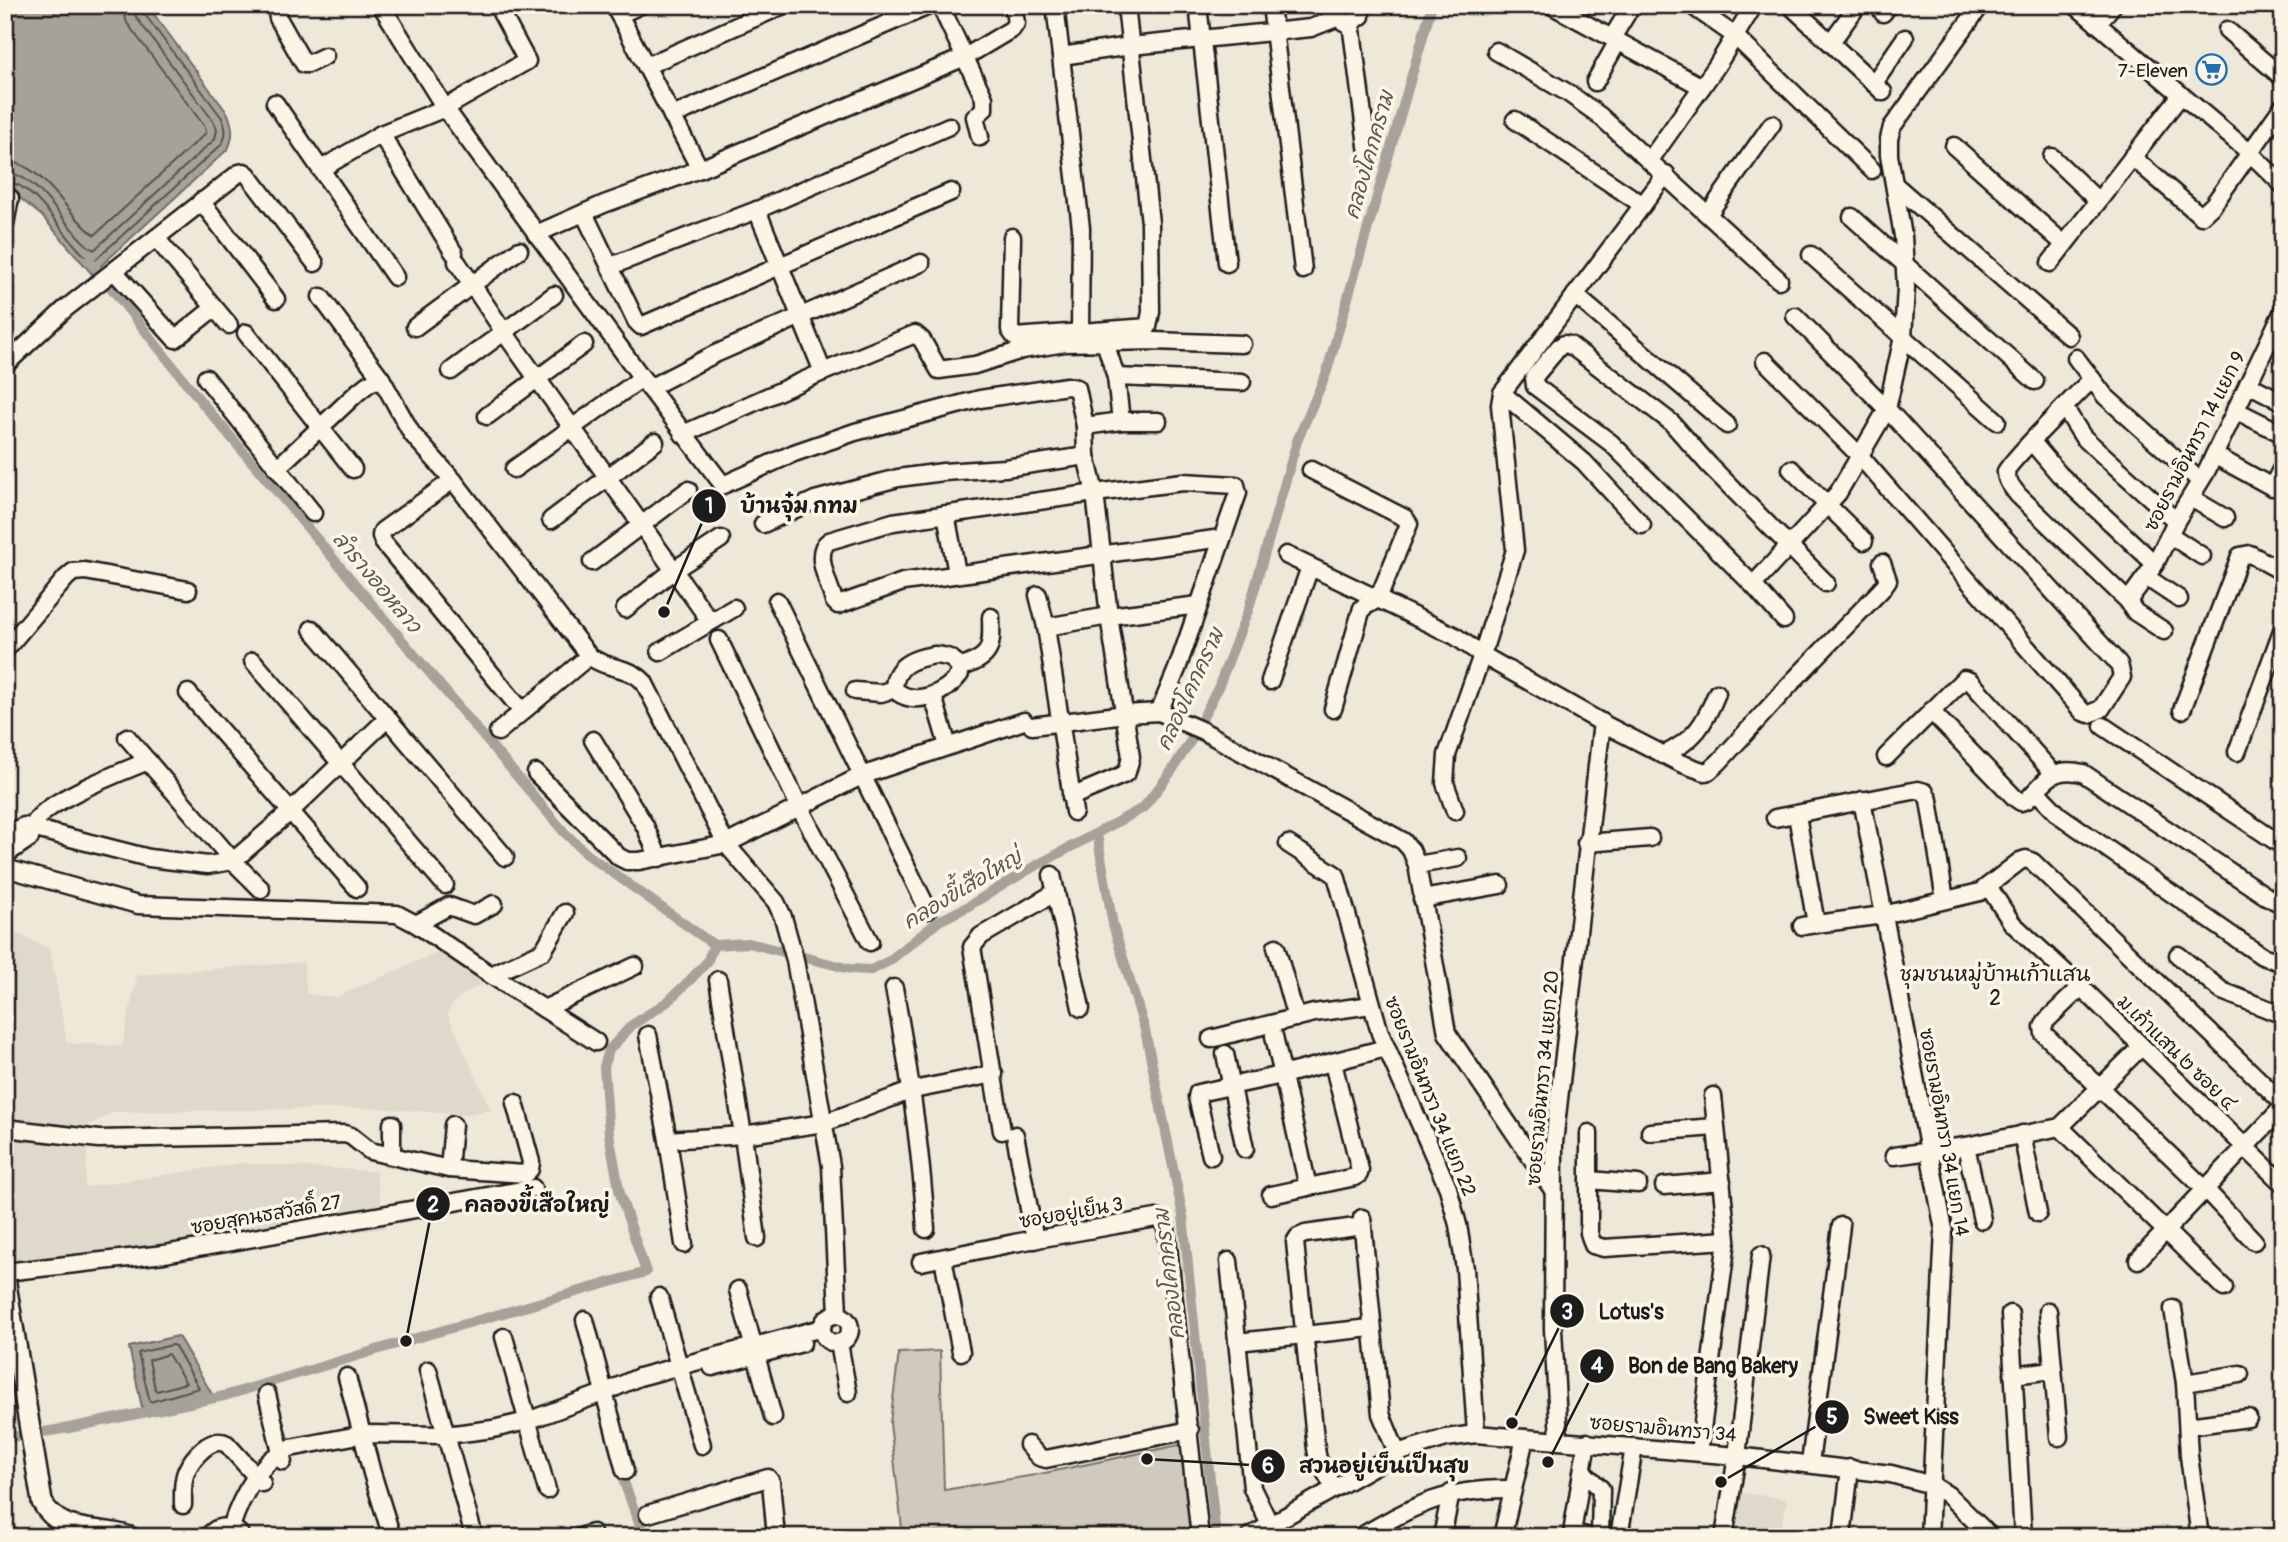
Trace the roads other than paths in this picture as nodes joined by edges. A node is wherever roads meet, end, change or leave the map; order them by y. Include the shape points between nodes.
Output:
1 (275, 5) edge
2 (382, 5) edge
3 (497, 5) edge
4 (640, 5) edge
5 (784, 5) edge
6 (931, 5) edge
7 (940, 5) edge
8 (1013, 5) edge
9 (1055, 5) edge
10 (1126, 5) edge
11 (1198, 5) edge
12 (1271, 5) edge
13 (1361, 5) edge
14 (1632, 5) edge
15 (1691, 5) edge
16 (1754, 5) edge
17 (1790, 5) edge
18 (1858, 5) edge
19 (1981, 5) edge
20 (2113, 5) edge
21 (1554, 6) edge
22 (617, 10) edge
23 (2088, 12) edge
24 (1343, 15) edge
25 (2227, 30) dead end
26 (1274, 32) junction
27 (1735, 36) junction
28 (1202, 38) junction
29 (1905, 38) dead end
30 (1615, 40) junction
31 (1831, 42) junction
32 (1131, 46) junction
33 (1496, 51) dead end
34 (325, 56) dead end
35 (1061, 56) junction
36 (965, 57) junction
37 (646, 66) junction
38 (2283, 78) edge
39 (1595, 82) dead end
40 (1702, 88) junction
41 (2181, 95) junction
42 (275, 103) dead end
43 (2283, 106) edge
44 (445, 108) junction
45 (672, 116) junction
46 (1515, 120) dead end
47 (1772, 124) dead end
48 (949, 126) dead end
49 (381, 134) junction
50 (980, 137) dead end
51 (1954, 146) dead end
52 (2249, 152) junction
53 (2052, 157) dead end
54 (2132, 157) junction
55 (1650, 160) junction
56 (1369, 161) dead end
57 (321, 169) junction
58 (700, 169) junction
59 (1872, 170) dead end
60 (1666, 174) junction
61 (2283, 184) edge
62 (1895, 185) junction
63 (951, 192) dead end
64 (10, 198) dead end
65 (201, 201) junction
66 (2098, 201) junction
67 (1643, 205) junction
68 (757, 210) junction
69 (584, 213) junction
70 (1709, 214) junction
71 (1852, 217) dead end
72 (5, 224) edge
73 (536, 234) junction
74 (1012, 237) dead end
75 (156, 238) junction
76 (2064, 244) junction
77 (519, 250) dead end
78 (1811, 255) dead end
79 (315, 262) dead end
80 (1227, 262) dead end
81 (2050, 262) dead end
82 (921, 263) dead end
83 (779, 265) junction
84 (611, 266) junction
85 (1906, 266) junction
86 (1303, 270) dead end
87 (114, 271) junction
88 (395, 277) dead end
89 (1779, 279) dead end
90 (472, 286) junction
91 (554, 295) dead end
92 (1575, 295) junction
93 (321, 297) dead end
94 (276, 299) dead end
95 (214, 308) junction
96 (2283, 310) edge
97 (800, 316) junction
98 (1795, 316) dead end
99 (229, 325) dead end
100 (415, 327) dead end
101 (1080, 331) junction
102 (504, 332) junction
103 (246, 333) dead end
104 (2068, 336) dead end
105 (1903, 337) junction
106 (1105, 342) junction
107 (584, 344) dead end
108 (1241, 344) dead end
109 (2076, 358) dead end
110 (1765, 362) dead end
111 (5, 365) edge
112 (451, 371) dead end
113 (823, 372) junction
114 (1116, 377) junction
115 (205, 378) dead end
116 (382, 378) junction
117 (2092, 379) junction
118 (539, 380) junction
119 (1242, 382) dead end
120 (2035, 382) dead end
121 (645, 383) junction
122 (2248, 383) junction
123 (1502, 393) junction
124 (1888, 401) junction
125 (2283, 401) edge
126 (2064, 407) junction
127 (2235, 410) junction
128 (487, 416) dead end
129 (1121, 421) junction
130 (1158, 421) dead end
131 (1997, 421) dead end
132 (1727, 425) dead end
133 (1085, 426) junction
134 (320, 428) junction
135 (572, 429) junction
136 (683, 434) junction
137 (2283, 434) edge
138 (655, 442) dead end
139 (2032, 442) junction
140 (1859, 455) junction
141 (2214, 455) junction
142 (1086, 456) junction
143 (2283, 466) edge
144 (277, 468) junction
145 (353, 469) dead end
146 (514, 469) dead end
147 (1791, 469) dead end
148 (1311, 470) dead end
149 (607, 478) junction
150 (453, 480) junction
151 (2200, 481) junction
152 (688, 490) dead end
153 (1095, 493) junction
154 (2191, 498) junction
155 (1829, 504) junction
156 (313, 513) dead end
157 (946, 514) junction
158 (2225, 518) dead end
159 (551, 520) dead end
160 (641, 524) junction
161 (763, 524) dead end
162 (1642, 525) dead end
163 (2173, 528) junction
164 (1222, 538) junction
165 (721, 539) dead end
166 (1864, 541) dead end
167 (1791, 547) junction
168 (1103, 554) junction
169 (1286, 555) dead end
170 (2202, 556) dead end
171 (592, 562) dead end
172 (1882, 563) dead end
173 (1310, 567) junction
174 (674, 570) junction
175 (2283, 572) edge
176 (957, 573) junction
177 (1826, 583) dead end
178 (2142, 583) junction
179 (1753, 585) junction
180 (188, 590) dead end
181 (1038, 595) dead end
182 (1378, 599) junction
183 (2179, 599) dead end
184 (777, 601) dead end
185 (1199, 605) junction
186 (734, 608) dead end
187 (625, 609) dead end
188 (1109, 616) junction
189 (991, 617) dead end
190 (1784, 620) dead end
191 (710, 621) junction
192 (1046, 627) junction
193 (2283, 628) edge
194 (312, 629) dead end
195 (2164, 631) dead end
196 (719, 640) dead end
197 (5, 650) edge
198 (660, 652) dead end
199 (1482, 655) junction
200 (589, 656) junction
201 (253, 661) dead end
202 (959, 668) junction
203 (1270, 681) dead end
204 (894, 689) junction
205 (855, 691) dead end
206 (188, 693) dead end
207 (1717, 693) dead end
208 (933, 696) junction
209 (1333, 709) dead end
210 (2182, 710) dead end
211 (522, 711) junction
212 (1931, 711) junction
213 (1159, 712) junction
214 (1125, 714) junction
215 (388, 718) junction
216 (1602, 722) junction
217 (1060, 723) junction
218 (2103, 726) dead end
219 (498, 732) dead end
220 (127, 737) dead end
221 (593, 740) dead end
222 (948, 746) junction
223 (2237, 752) dead end
224 (1663, 755) junction
225 (1886, 757) dead end
226 (148, 761) junction
227 (340, 762) junction
228 (2053, 773) junction
229 (536, 774) dead end
230 (861, 776) junction
231 (2036, 791) junction
232 (1862, 800) junction
233 (800, 808) junction
234 (291, 811) junction
235 (1455, 811) dead end
236 (1797, 815) junction
237 (1775, 818) dead end
238 (32, 827) junction
239 (5, 835) edge
240 (1650, 838) dead end
241 (1586, 843) junction
242 (726, 845) junction
243 (1288, 845) dead end
244 (2283, 846) edge
245 (5, 855) edge
246 (505, 857) dead end
247 (659, 858) junction
248 (1458, 858) dead end
249 (233, 861) junction
250 (1417, 865) junction
251 (5, 868) edge
252 (1052, 875) dead end
253 (445, 885) dead end
254 (1500, 885) dead end
255 (1988, 886) junction
256 (358, 888) dead end
257 (261, 889) dead end
258 (1056, 892) junction
259 (1422, 899) junction
260 (1945, 900) junction
261 (494, 904) dead end
262 (2283, 905) edge
263 (928, 910) dead end
264 (565, 913) dead end
265 (1883, 915) junction
266 (416, 925) junction
267 (870, 942) dead end
268 (1276, 947) dead end
269 (2178, 955) dead end
270 (2283, 962) edge
271 (635, 966) dead end
272 (491, 975) junction
273 (718, 980) dead end
274 (2081, 987) junction
275 (894, 988) dead end
276 (1371, 1005) junction
277 (1081, 1008) dead end
278 (544, 1009) junction
279 (2283, 1015) edge
280 (1296, 1018) junction
281 (648, 1035) dead end
282 (1273, 1036) dead end
283 (1211, 1039) dead end
284 (596, 1042) dead end
285 (2141, 1047) junction
286 (1386, 1048) junction
287 (1225, 1054) dead end
288 (1333, 1063) junction
289 (994, 1074) junction
290 (1282, 1075) junction
291 (1231, 1085) junction
292 (2099, 1089) junction
293 (913, 1090) junction
294 (1713, 1096) dead end
295 (515, 1103) dead end
296 (2283, 1105) edge
297 (824, 1123) junction
298 (392, 1124) dead end
299 (453, 1125) dead end
300 (1715, 1127) junction
301 (2060, 1127) junction
302 (5, 1128) edge
303 (1650, 1132) dead end
304 (1589, 1133) dead end
305 (2022, 1134) junction
306 (743, 1135) junction
307 (668, 1140) junction
308 (1966, 1146) junction
309 (2244, 1147) junction
310 (1245, 1149) dead end
311 (1928, 1151) junction
312 (391, 1155) junction
313 (1211, 1156) dead end
314 (1894, 1156) dead end
315 (449, 1169) junction
316 (1589, 1180) junction
317 (1722, 1181) junction
318 (1638, 1184) dead end
319 (2283, 1184) edge
320 (1664, 1186) dead end
321 (1308, 1187) junction
322 (533, 1188) dead end
323 (1553, 1190) junction
324 (2206, 1190) junction
325 (1272, 1195) dead end
326 (2038, 1213) dead end
327 (1982, 1220) dead end
328 (1841, 1226) dead end
329 (926, 1229) dead end
330 (2166, 1231) junction
331 (757, 1238) dead end
332 (1035, 1240) junction
333 (1727, 1240) junction
334 (2254, 1241) dead end
335 (684, 1244) dead end
336 (1761, 1255) dead end
337 (943, 1258) junction
338 (2138, 1260) dead end
339 (1229, 1261) dead end
340 (921, 1262) dead end
341 (5, 1272) edge
342 (5, 1278) edge
343 (2224, 1288) dead end
344 (738, 1290) dead end
345 (659, 1297) dead end
346 (2173, 1309) dead end
347 (2048, 1311) dead end
348 (838, 1314) junction
349 (2010, 1314) dead end
350 (584, 1320) dead end
351 (1371, 1328) junction
352 (1304, 1335) junction
353 (829, 1336) junction
354 (504, 1337) dead end
355 (1237, 1342) junction
356 (12, 1349) edge
357 (754, 1350) junction
358 (961, 1352) dead end
359 (428, 1370) dead end
360 (681, 1370) junction
361 (2053, 1370) junction
362 (2240, 1374) dead end
363 (2013, 1375) junction
364 (347, 1377) dead end
365 (2185, 1383) junction
366 (849, 1393) dead end
367 (267, 1394) dead end
368 (604, 1398) junction
369 (773, 1418) dead end
370 (2248, 1418) dead end
371 (528, 1425) junction
372 (2188, 1426) junction
373 (1190, 1430) junction
374 (1476, 1434) junction
375 (2059, 1437) dead end
376 (1525, 1438) junction
377 (364, 1439) junction
378 (447, 1440) junction
379 (1559, 1440) junction
380 (1587, 1443) junction
381 (702, 1445) dead end
382 (1028, 1445) dead end
383 (1634, 1447) junction
384 (1699, 1452) junction
385 (1397, 1453) junction
386 (1737, 1455) junction
387 (282, 1457) junction
388 (1811, 1464) junction
389 (1850, 1468) junction
390 (625, 1471) dead end
391 (1583, 1472) junction
392 (259, 1480) junction
393 (1932, 1485) junction
394 (1334, 1488) junction
395 (1512, 1489) junction
396 (547, 1490) dead end
397 (1451, 1493) junction
398 (183, 1505) dead end
399 (648, 1514) dead end
400 (472, 1529) dead end
401 (1381, 1530) edge
402 (1273, 1531) edge
403 (237, 1532) edge
404 (130, 1537) edge
405 (208, 1537) edge
406 (392, 1537) edge
407 (776, 1537) edge
408 (1200, 1537) edge
409 (1249, 1537) edge
410 (1360, 1537) edge
411 (1442, 1537) edge
412 (1502, 1537) edge
413 (1590, 1537) edge
414 (1600, 1537) edge
415 (1619, 1537) edge
416 (1724, 1537) edge
417 (1842, 1537) edge
418 (1928, 1537) edge
419 (1991, 1537) edge
420 (2023, 1537) edge
421 (2200, 1537) edge

1 - 34 street via 304,64
2 - 44 street
3 - 44 street via 527,61
4 - 22 street
5 - 37 street
6 - 45 street
7 - 36 street
8 - 36 street via 1016,23 1012,29
9 - 35 street
10 - 32 street
11 - 28 street
12 - 26 street
13 - 24 street via 1361,16
14 - 30 street
15 - 27 street
16 - 27 street
17 - 31 street
18 - 31 street
19 - 62 street via 1892,127 1889,155
20 - 23 street
21 - 30 street
22 - 37 street
23 - 41 street
24 - 26 street via 1311,28
24 - 56 street
25 - 38 street
26 - 28 street
26 - 86 street
27 - 40 street
27 - 59 street
28 - 32 street
28 - 80 street
29 - 31 street via 1879,87
30 - 39 street
30 - 40 street
32 - 35 street
32 - 101 street via 1150,223 1150,320 1142,329
33 - 55 street via 1600,115
35 - 101 street via 1081,228
36 - 50 street via 985,102 975,117
36 - 58 street
37 - 45 street
40 - 55 street
41 - 52 street
41 - 54 street
42 - 57 street
43 - 52 street
44 - 49 street
44 - 73 street
45 - 58 street
46 - 67 street
47 - 70 street
48 - 68 street
49 - 57 street
49 - 90 street
51 - 76 street
52 - 54 street via 2201,216
52 - 61 street
53 - 66 street
54 - 66 street
55 - 60 street
57 - 88 street
58 - 69 street
60 - 67 street
60 - 70 street
62 - 85 street
62 - 104 street
63 - 83 street
64 - 72 street
65 - 75 street
65 - 79 street via 244,172
65 - 94 street
66 - 76 street
67 - 92 street
68 - 83 street
68 - 84 street
69 - 73 street
69 - 84 street
70 - 89 street
71 - 85 street
73 - 121 street
74 - 101 street via 1012,335
75 - 87 street
75 - 95 street
76 - 81 street
77 - 90 street
78 - 105 street
82 - 97 street
83 - 84 street via 641,326
83 - 97 street
85 - 105 street
85 - 120 street
87 - 95 street via 175,339
87 - 111 street
90 - 100 street
90 - 102 street
91 - 102 street
92 - 123 street
92 - 132 street
93 - 116 street
95 - 99 street
96 - 122 street, ซอยรามอินทรา 14 แยก 9
97 - 113 street
97 - 121 street
98 - 124 street
102 - 112 street
102 - 118 street
103 - 134 street
105 - 124 street
105 - 131 street
106 - 108 street
106 - 113 street via 1022,350 975,365 939,370 915,334
106 - 114 street
107 - 118 street
109 - 117 street
110 - 140 street
113 - 136 street
114 - 119 street
114 - 129 street
115 - 144 street
116 - 134 street via 368,384
116 - 150 street via 412,434
117 - 126 street
117 - 151 street
118 - 128 street
118 - 135 street
121 - 135 street
121 - 136 street
122 - 125 street
122 - 127 street, ซอยรามอินทรา 14 แยก 9
123 - 162 street via 1584,462
123 - 199 street via 1515,550
124 - 140 street
124 - 140 street via 2119,664 2122,677 2101,709 2083,712
126 - 139 street
126 - 163 street via 2083,437
127 - 137 street
127 - 141 street, ซอยรามอินทรา 14 แยก 9
129 - 130 street
129 - 133 street
133 - 136 street via 1075,386 980,398 855,432 794,453 727,485 720,483
133 - 142 street
134 - 144 street
134 - 145 street
135 - 146 street
135 - 149 street
138 - 149 street
139 - 178 street
139 - 178 street via 2009,462 2006,471 2018,495
140 - 155 street
141 - 143 street via 2272,487
141 - 151 street, ซอยรามอินทรา 14 แยก 9
142 - 153 street
142 - 161 street via 898,478 815,500
144 - 156 street
147 - 155 street
148 - 182 street via 1408,521
149 - 159 street
149 - 160 street
150 - 200 street
150 - 211 street via 381,536
151 - 154 street, ซอยรามอินทรา 14 แยก 9
152 - 160 street
153 - 157 street
153 - 164 street via 1182,481 1233,484 1238,493
153 - 168 street
154 - 158 street
154 - 163 street, ซอยรามอินทรา 14 แยก 9
155 - 166 street
155 - 167 street
157 - 176 street
157 - 176 street via 893,522 829,541 821,556 838,605 903,582
160 - 171 street
160 - 174 street
163 - 170 street
163 - 178 street, ซอยรามอินทรา 14 แยก 9
164 - 168 street
164 - 185 street
165 - 174 street
167 - 177 street
167 - 179 street
167 - 179 street via 1672,423 1570,345 1559,347 1534,377 1535,386 1611,443
168 - 176 street
168 - 188 street
169 - 173 street
172 - 224 street via 1888,579 1881,590 1709,771 1700,772
173 - 182 street
173 - 203 street
174 - 187 street
174 - 191 street
175 - 210 street via 2250,554 2240,556
178 - 183 street
178 - 195 street via 2135,612
179 - 190 street
180 - 197 street via 73,572
181 - 192 street
182 - 199 street via 1455,636
182 - 209 street via 1362,608
184 - 230 street
185 - 188 street
185 - 213 street
186 - 191 street
188 - 192 street
188 - 214 street
189 - 202 street via 992,639 983,659
191 - 198 street
192 - 217 street
193 - 223 street
194 - 215 street
196 - 233 street
199 - 216 street
199 - 235 street via 1446,762 1445,783
200 - 211 street
200 - 242 street via 610,668 636,673 644,682
201 - 227 street
202 - 204 street via 947,656 921,657 900,669
202 - 208 street via 953,682
204 - 205 street
204 - 208 street via 910,698
206 - 234 street
207 - 224 street via 1697,733
208 - 222 street
211 - 219 street
212 - 225 street
212 - 228 street via 1959,682 1970,681
212 - 231 street via 2015,798 2027,800
213 - 214 street
213 - 250 street via 1403,841
214 - 217 street
214 - 217 street via 1131,757 1127,772 1073,804
215 - 227 street
215 - 246 street
216 - 224 street
216 - 241 street, ซอยรามอินทรา 34 แยก 20
217 - 222 street via 1028,723
218 - 244 street
220 - 226 street
221 - 247 street
222 - 230 street
226 - 238 street via 69,797 43,813
226 - 249 street
227 - 234 street
227 - 253 street
228 - 231 street
228 - 262 street via 2083,773
229 - 247 street via 619,857 633,861
230 - 233 street
230 - 263 street
231 - 270 street via 2059,815 2181,900 2262,956
232 - 236 street
232 - 260 street via 1918,789 1925,792
232 - 265 street, ซอยรามอินทรา 34 แยก 14
233 - 242 street
233 - 267 street
234 - 249 street
234 - 256 street
236 - 237 street
236 - 265 street via 1809,925
238 - 239 street via 23,825
238 - 245 street via 30,838
238 - 249 street via 149,858 208,865
240 - 241 street
241 - 323 street, ซอยรามอินทรา 34 แยก 20
242 - 247 street
242 - 297 street via 776,902 783,917
243 - 276 street, ซอยรามอินทรา 34 แยก 22 via 1336,874
248 - 250 street
249 - 257 street
250 - 259 street
251 - 266 street via 130,904 390,914 404,916
252 - 258 street
254 - 259 street
255 - 260 street
255 - 274 street, ม.เก้าแสน ๒ ซอย ๔ via 2012,923
255 - 296 street via 2020,861 2033,862
258 - 277 street
258 - 289 street via 981,936 972,947
259 - 323 street via 1447,1033
260 - 265 street
261 - 266 street via 474,915 449,906
264 - 272 street via 543,951
265 - 311 street, ซอยรามอินทรา 34 แยก 14
266 - 272 street
268 - 280 street
269 - 279 street via 2222,991
271 - 278 street
272 - 278 street
273 - 306 street
274 - 285 street, ม.เก้าแสน ๒ ซอย ๔
274 - 292 street via 2046,1021 2044,1034
275 - 293 street
276 - 280 street
276 - 286 street, ซอยรามอินทรา 34 แยก 22
278 - 284 street
280 - 283 street
281 - 307 street
282 - 290 street
285 - 292 street
285 - 309 street, ม.เก้าแสน ๒ ซอย ๔
286 - 288 street
286 - 374 street, ซอยรามอินทรา 34 แยก 22 via 1448,1188 1458,1225
287 - 291 street
288 - 290 street
288 - 321 street via 1359,1174
289 - 293 street
289 - 332 street
290 - 291 street
290 - 321 street
291 - 310 street
291 - 313 street via 1197,1096
292 - 301 street
292 - 324 street
293 - 297 street
293 - 329 street
294 - 300 street
295 - 315 street via 531,1162 528,1172
296 - 309 street
297 - 306 street
297 - 348 street via 831,1166
298 - 312 street
299 - 315 street
300 - 303 street
300 - 317 street
301 - 305 street
301 - 330 street
302 - 312 street via 99,1139 345,1134 370,1151
304 - 316 street
305 - 308 street
305 - 326 street
306 - 307 street
306 - 331 street
307 - 335 street
308 - 311 street
308 - 327 street
309 - 319 street, ม.เก้าแสน ๒ ซอย ๔
309 - 324 street
311 - 314 street
311 - 393 street, ซอยรามอินทรา 34 แยก 14 via 1944,1230
312 - 315 street
316 - 318 street
316 - 333 street via 1593,1245
317 - 320 street
317 - 333 street
321 - 325 street
322 - 341 street, ซอยสุคนธสวัสดิ์ 27 via 164,1254
323 - 379 street, ซอยรามอินทรา 34 แยก 20
324 - 330 street
324 - 334 street
328 - 388 street
330 - 338 street
330 - 343 street
332 - 337 street, ซอยอยู่เย็น 3
332 - 373 street, ซอยอยู่เย็น 3 via 1162,1220
333 - 384 street
336 - 386 street
337 - 340 street, ซอยอยู่เย็น 3
337 - 358 street
339 - 355 street
342 - 356 main road
344 - 357 street
345 - 360 street
346 - 365 street
347 - 361 street
348 - 353 street via 827,1318
348 - 353 street via 851,1328 845,1340
349 - 363 street
350 - 368 street
351 - 352 street
351 - 352 street via 1362,1221 1305,1234 1295,1242
351 - 385 street via 1381,1414
352 - 355 street
352 - 394 street via 1318,1460
353 - 357 street
353 - 366 street
354 - 371 street
355 - 402 street via 1252,1488
356 - 404 main road via 42,1502 52,1517 71,1527
357 - 360 street
357 - 369 street
359 - 378 street
360 - 368 street
360 - 381 street
361 - 363 street
361 - 375 street
362 - 365 street
363 - 420 street
364 - 377 street
365 - 372 street
367 - 387 street
368 - 371 street
368 - 390 street
370 - 372 street
371 - 378 street via 494,1438
371 - 396 street
372 - 421 street
373 - 382 street via 1046,1459
373 - 408 street, ซอยอยู่เย็น 3
374 - 376 street, ซอยรามอินทรา 34
374 - 385 street, ซอยรามอินทรา 34
376 - 379 street, ซอยรามอินทรา 34
376 - 395 street
377 - 378 street
377 - 387 street
377 - 406 street
378 - 400 street
379 - 380 street, ซอยรามอินทรา 34
380 - 383 street, ซอยรามอินทรา 34
380 - 391 street
383 - 384 street, ซอยรามอินทรา 34
383 - 415 street
384 - 386 street, ซอยรามอินทรา 34
385 - 394 street, ซอยรามอินทรา 34
386 - 388 street, ซอยรามอินทรา 34
386 - 416 street
387 - 392 street
388 - 389 street, ซอยรามอินทรา 34
389 - 393 street, ซอยรามอินทรา 34
389 - 417 street
391 - 413 street via 1573,1531
391 - 414 street via 1601,1489
392 - 398 street via 227,1444 214,1442 186,1472
392 - 403 street
393 - 418 street, ซอยรามอินทรา 34 แยก 14
393 - 419 street, ซอยรามอินทรา 34 via 1962,1506
394 - 402 street, ซอยรามอินทรา 34
395 - 397 street
395 - 412 street
397 - 401 street via 1413,1507
397 - 411 street
399 - 407 street via 768,1478
401 - 410 street
402 - 409 street, ซอยรามอินทรา 34
403 - 405 street via 222,1527

